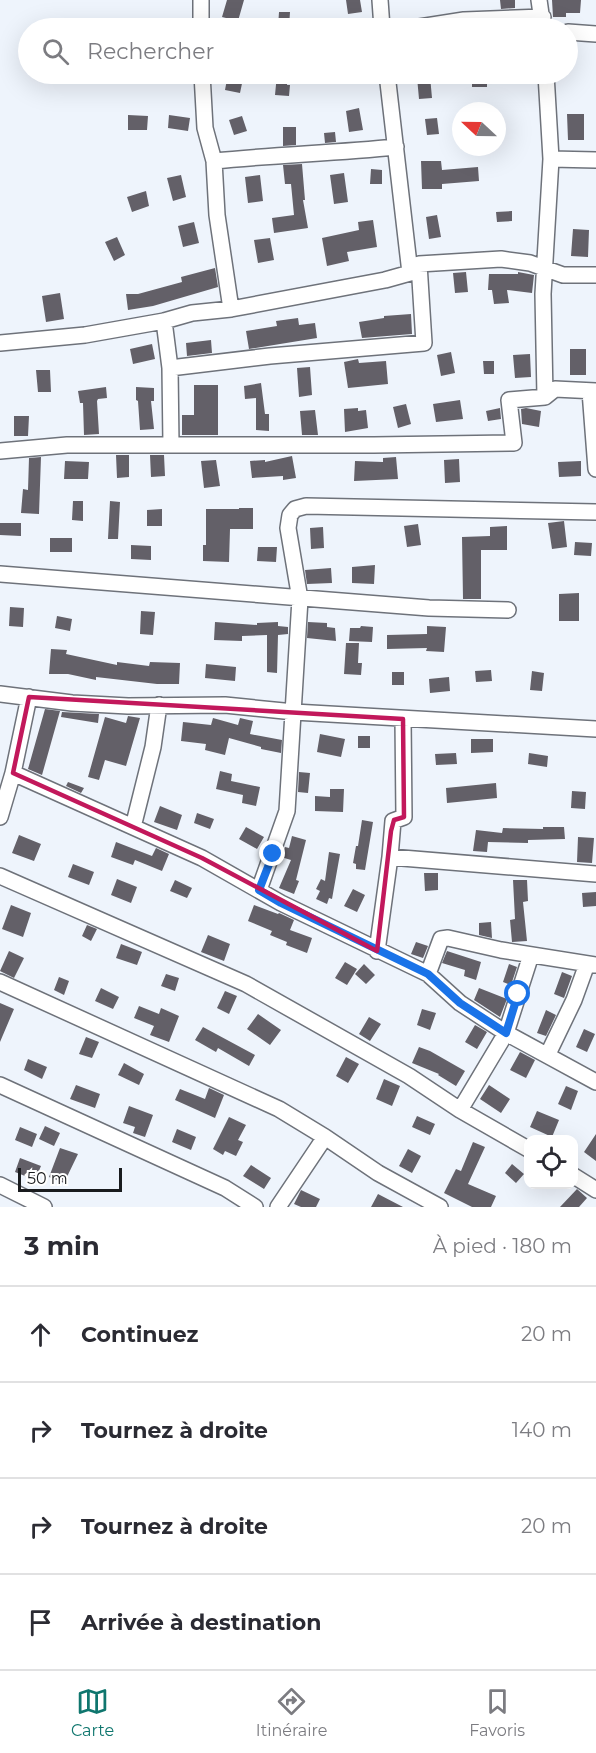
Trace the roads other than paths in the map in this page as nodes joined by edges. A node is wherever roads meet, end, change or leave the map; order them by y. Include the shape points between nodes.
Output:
1 (201, 0) edge
2 (380, 0) edge
3 (540, 0) edge
4 (201, 18) edge
5 (381, 18) edge
6 (542, 18) edge
7 (578, 33) edge
8 (596, 34) edge
9 (203, 84) edge
10 (388, 84) edge
11 (547, 84) edge
12 (396, 147) junction
13 (551, 159) junction
14 (596, 160) edge
15 (214, 161) junction
16 (546, 268) junction
17 (415, 269) junction
18 (596, 275) edge
19 (231, 309) junction
20 (164, 321) junction
21 (0, 343) edge
22 (170, 369) junction
23 (593, 391) edge
24 (545, 397) junction
25 (171, 445) junction
26 (0, 451) edge
27 (596, 469) edge
28 (596, 512) edge
29 (0, 574) edge
30 (300, 599) junction
31 (508, 610) dead end
32 (0, 694) edge
33 (29, 697) junction
34 (159, 705) junction
35 (294, 712) junction
36 (404, 719) junction
37 (596, 729) edge
38 (13, 773) junction
39 (0, 817) edge
40 (133, 827) junction
41 (390, 857) junction
42 (596, 874) edge
43 (0, 876) edge
44 (259, 890) junction
45 (377, 951) junction
46 (531, 955) junction
47 (592, 964) edge
48 (428, 974) junction
49 (0, 982) edge
50 (506, 1033) junction
51 (548, 1054) junction
52 (596, 1082) edge
53 (0, 1085) edge
54 (460, 1110) junction
55 (325, 1137) junction
56 (524, 1147) edge
57 (578, 1179) edge
58 (0, 1185) edge
59 (596, 1190) edge
60 (44, 1207) edge
61 (255, 1207) edge
62 (278, 1207) edge
63 (440, 1207) edge

1 - 4 street
2 - 5 street
3 - 6 street
7 - 8 street
9 - 15 street via 205,128
10 - 12 street
11 - 13 street
12 - 15 street
12 - 17 street
13 - 14 street
13 - 16 street
15 - 19 street via 217,215
16 - 17 street via 501,259
16 - 18 street via 563,275
16 - 24 street
17 - 19 street via 385,280
17 - 22 street via 424,343
19 - 20 street
20 - 21 street via 85,335
20 - 22 street
22 - 25 street
23 - 24 street via 555,389
23 - 27 street
24 - 25 street via 509,400 514,442
25 - 26 street via 67,445
28 - 30 street via 306,506 295,509 288,528
29 - 30 street
30 - 31 street
30 - 35 street
32 - 33 street
33 - 34 street via 72,703
33 - 38 street
34 - 35 street via 225,705
34 - 40 street
35 - 36 street
35 - 44 street via 287,811
36 - 37 street
36 - 41 street via 404,817 393,821
38 - 39 street
38 - 40 street
40 - 44 street via 202,858
41 - 42 street
41 - 45 street
43 - 54 street via 246,984
44 - 45 street
45 - 48 street
46 - 47 street
46 - 48 street via 441,939
46 - 50 street
47 - 51 street
48 - 50 street via 460,1003
49 - 55 street via 279,1109
50 - 51 street
50 - 54 street
51 - 52 street
53 - 61 street via 225,1188
54 - 56 street
55 - 62 street
55 - 63 street via 378,1173
57 - 59 street
58 - 60 street

